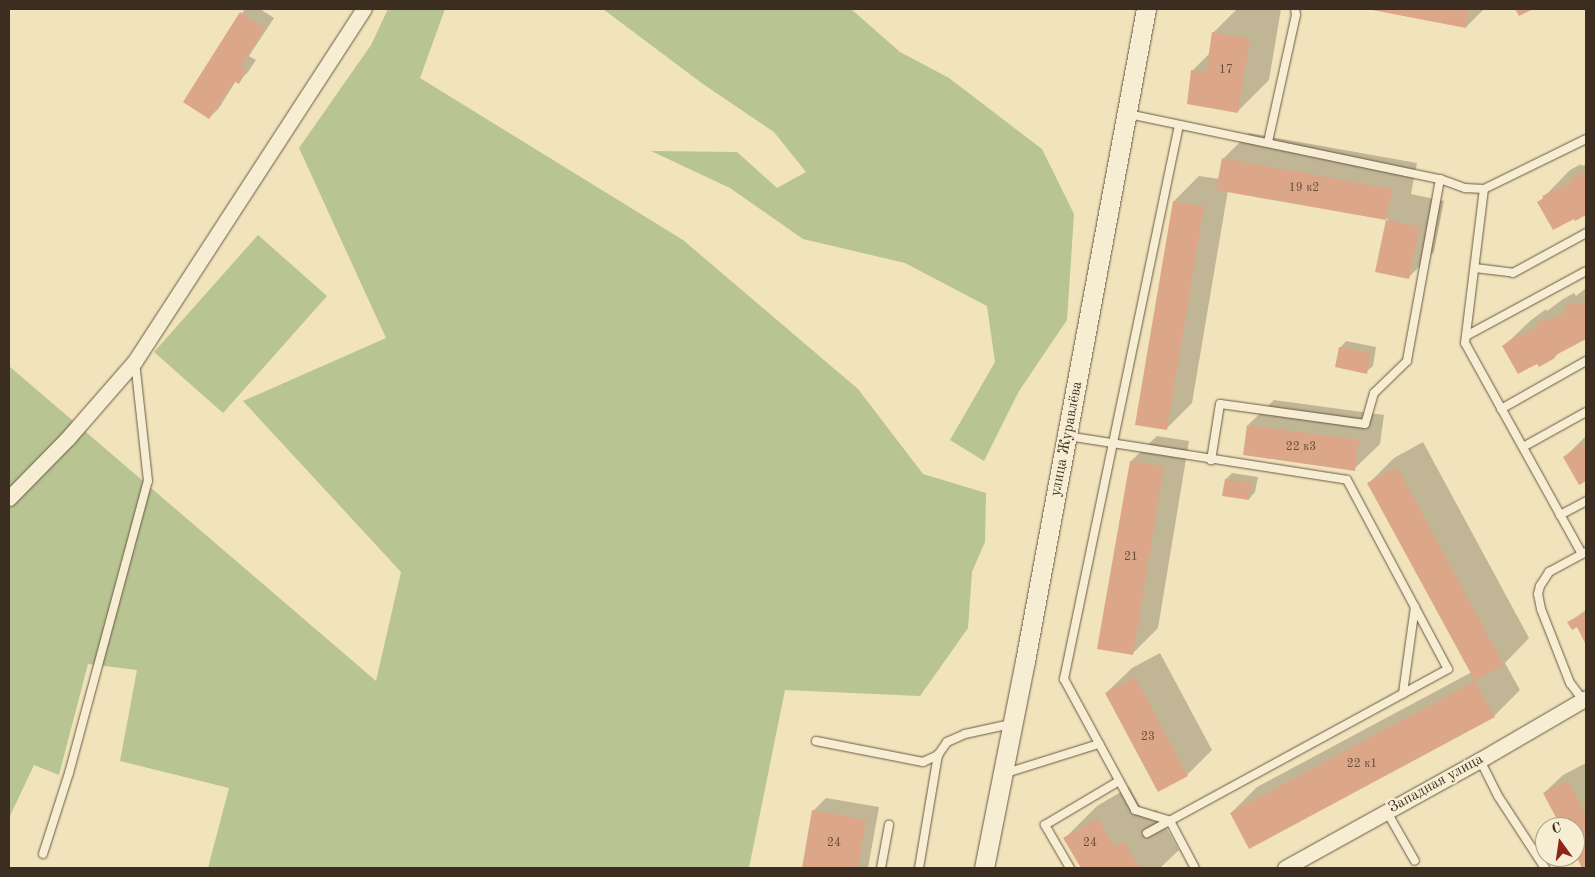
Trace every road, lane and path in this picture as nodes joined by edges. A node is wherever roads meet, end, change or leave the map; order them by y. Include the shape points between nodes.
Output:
1 (364, 9) edge
2 (1146, 9) edge
3 (1295, 9) edge
4 (1127, 114) junction
5 (1179, 125) junction
6 (1586, 139) edge
7 (1268, 142) junction
8 (1440, 179) junction
9 (1484, 189) junction
10 (1586, 233) edge
11 (1474, 268) junction
12 (1586, 271) edge
13 (1466, 336) junction
14 (135, 361) junction
15 (1586, 361) edge
16 (1501, 409) junction
17 (1586, 412) edge
18 (1067, 436) junction
19 (1113, 444) junction
20 (1523, 448) junction
21 (1210, 460) junction
22 (9, 498) edge
23 (1586, 501) edge
24 (1560, 516) junction
25 (1584, 553) edge
26 (1415, 607) junction
27 (1403, 693) junction
28 (1585, 699) edge
29 (1013, 724) junction
30 (816, 741) dead end
31 (1099, 744) junction
32 (938, 755) junction
33 (1480, 760) junction
34 (1003, 775) junction
35 (1119, 781) junction
36 (1386, 812) junction
37 (1170, 821) junction
38 (889, 825) dead end
39 (1147, 833) dead end
40 (43, 854) dead end
41 (1415, 861) dead end
42 (881, 868) edge
43 (919, 868) edge
44 (984, 868) edge
45 (1070, 868) edge
46 (1195, 868) edge
47 (1285, 868) edge
48 (1545, 868) edge

1 - 14 street
2 - 4 street, улица Журавлёва
3 - 7 lane
4 - 5 lane
4 - 18 street, улица Журавлёва
5 - 7 lane
5 - 19 lane
6 - 9 lane
7 - 8 lane
8 - 9 lane via 1465,188
8 - 21 lane via 1406,361 1374,393 1365,424 1220,404
9 - 11 lane
10 - 11 lane via 1513,273
11 - 13 lane
12 - 13 lane
13 - 16 lane via 1466,346
14 - 22 street via 67,439
14 - 40 lane via 148,481 69,773
15 - 16 lane
16 - 20 lane
17 - 20 lane
18 - 19 lane
18 - 29 street, улица Журавлёва
19 - 21 lane
19 - 31 lane via 1064,679
20 - 24 lane
21 - 26 lane via 1347,480
23 - 24 lane
24 - 25 lane
25 - 28 lane via 1549,572 1538,594 1570,683
26 - 27 lane
26 - 27 lane via 1448,669
27 - 37 lane
28 - 33 street, Западная улица
29 - 32 lane via 965,734 947,742
29 - 34 street, улица Журавлёва
30 - 32 lane via 923,762
31 - 34 lane
31 - 35 lane
32 - 43 lane
33 - 36 street, Западная улица
33 - 48 lane via 1498,796
34 - 44 street, улица Журавлёва
35 - 37 lane via 1135,810
35 - 45 lane via 1045,825
36 - 41 lane
36 - 47 street, Западная улица
37 - 39 lane
37 - 46 lane
38 - 42 lane

